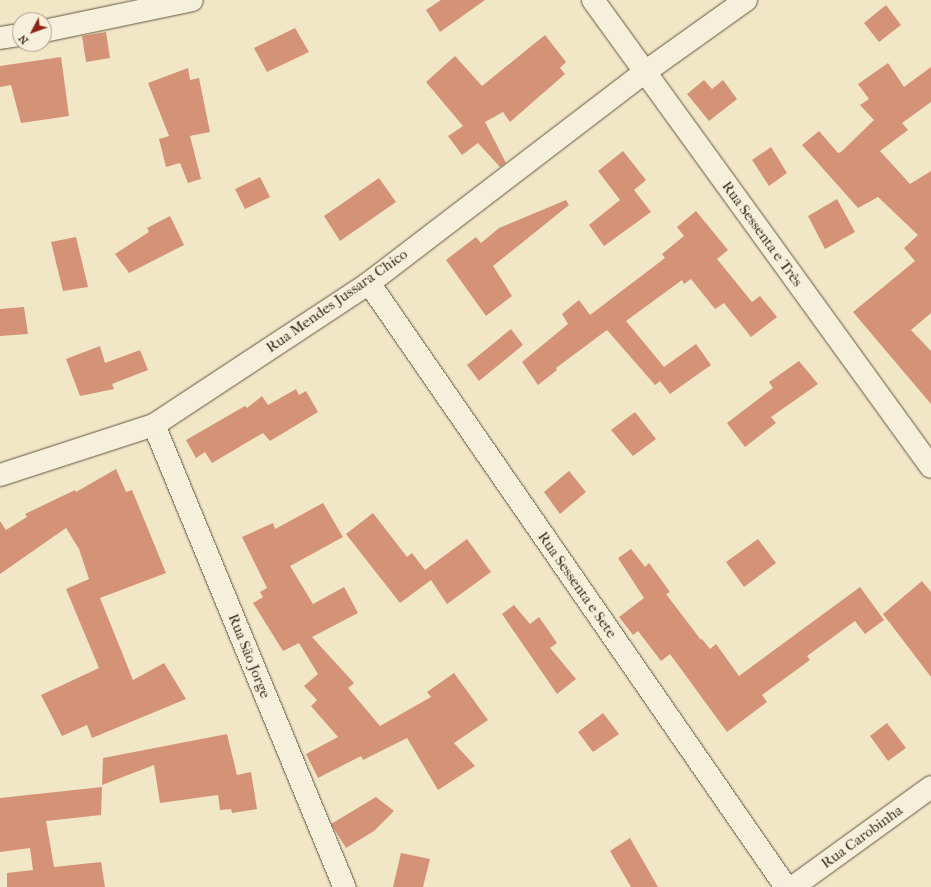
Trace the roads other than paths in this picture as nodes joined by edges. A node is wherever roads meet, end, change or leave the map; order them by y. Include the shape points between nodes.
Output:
1 (192, 0) edge
2 (593, 0) edge
3 (746, 0) edge
4 (52, 29) edge
5 (12, 36) edge
6 (0, 38) edge
7 (645, 72) junction
8 (369, 282) junction
9 (154, 425) junction
10 (931, 467) edge
11 (0, 475) edge
12 (931, 787) edge
13 (344, 887) edge
14 (786, 887) edge
15 (793, 887) edge

1 - 4 street
2 - 7 street, Rua Sessenta e Três
3 - 7 street, Rua Mendes Jussara Chico
5 - 6 street
7 - 8 street, Rua Mendes Jussara Chico
7 - 10 street, Rua Sessenta e Três
8 - 9 street, Rua Mendes Jussara Chico
8 - 14 street, Rua Sessenta e Sete
9 - 11 street, Rua Mendes Jussara Chico
9 - 13 street, Rua São Jorge
12 - 15 street, Rua Carobinha

